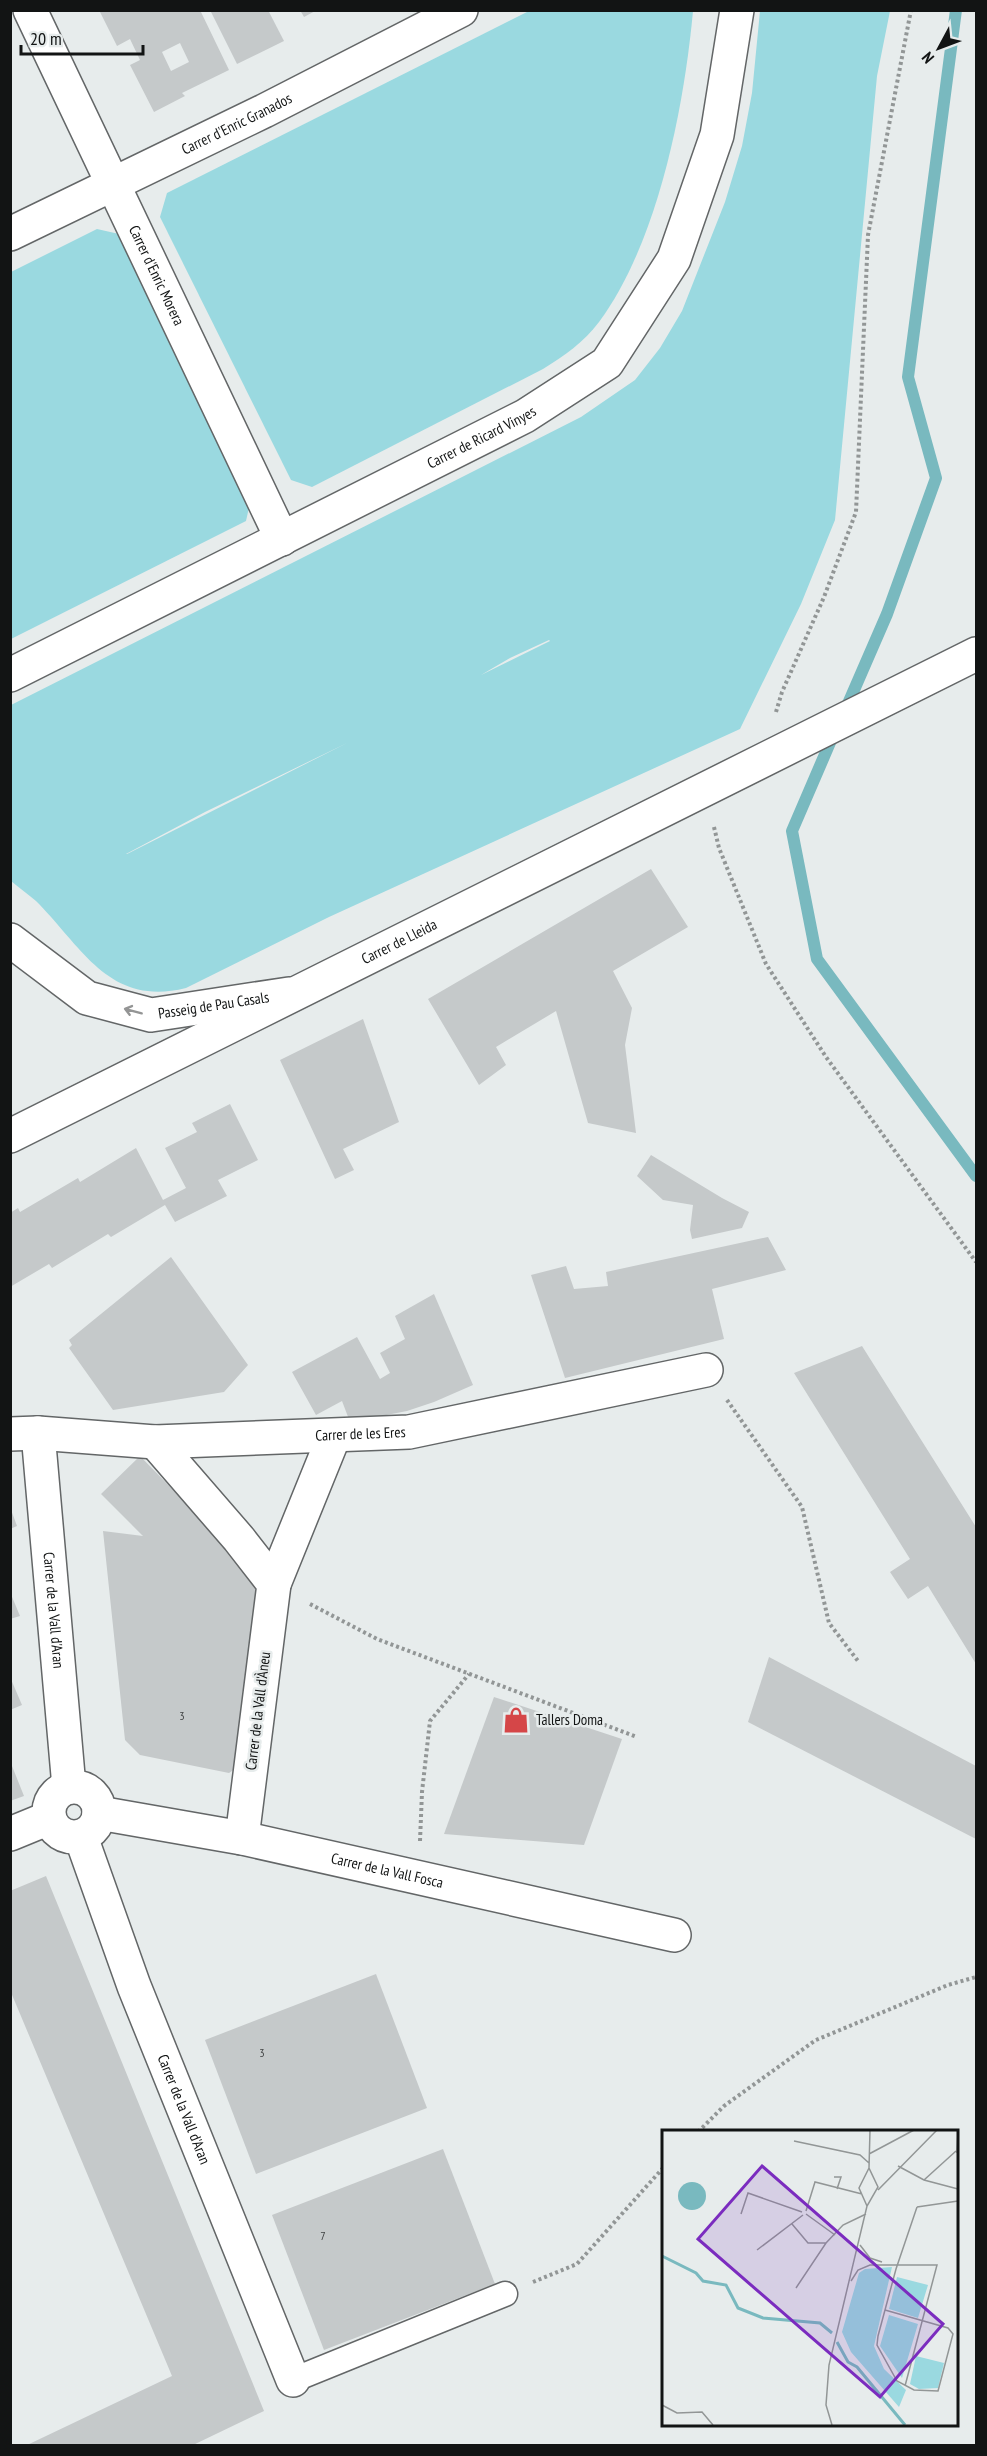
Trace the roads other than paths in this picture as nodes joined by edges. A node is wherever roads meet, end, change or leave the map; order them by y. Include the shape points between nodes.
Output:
1 (30, 10) edge
2 (461, 10) edge
3 (737, 10) edge
4 (113, 186) junction
5 (10, 234) edge
6 (282, 539) junction
7 (976, 654) edge
8 (10, 675) edge
9 (10, 940) edge
10 (294, 993) junction
11 (10, 1136) edge
12 (706, 1370) road end
13 (24, 1434) edge
14 (334, 1436) junction
15 (155, 1442) junction
16 (274, 1584) junction
17 (69, 1787) junction
18 (49, 1818) junction
19 (90, 1825) junction
20 (10, 1834) edge
21 (242, 1838) junction
22 (674, 1935) dead end
23 (505, 2294) road end
24 (293, 2380) joint

1 - 4 street, Carrer d'Enric Morera
2 - 4 street, Carrer d'Enric Granados
3 - 6 street, Carrer de Ricard Vinyes via 717,135 674,260 607,363 525,416
4 - 5 street, Carrer d'Enric Granados
4 - 6 street, Carrer d'Enric Morera
6 - 8 street, Carrer de Ricard Vinyes
7 - 10 street, Carrer de Lleida
10 -> 9 street, Passeig de Pau Casals via 151,1015 87,998
10 - 11 street, Carrer de Lleida
12 - 14 street, Carrer de les Eres via 409,1432
13 - 15 street, Carrer de les Eres
13 - 17 street, Carrer de la Vall d'Aran
14 - 15 street, Carrer de les Eres
14 - 16 street, Carrer de la Vall d'Àneu
15 - 16 street
16 - 21 street, Carrer de la Vall d'Àneu
17 - 18 street via 55,1795
17 - 19 street via 90,1793 95,1799
18 - 19 street via 61,1834 74,1838
18 - 20 street
19 - 21 street, Carrer de la Vall Fosca
19 - 24 street, Carrer de la Vall d'Aran via 134,1986
21 - 22 street, Carrer de la Vall Fosca
23 - 24 lane

